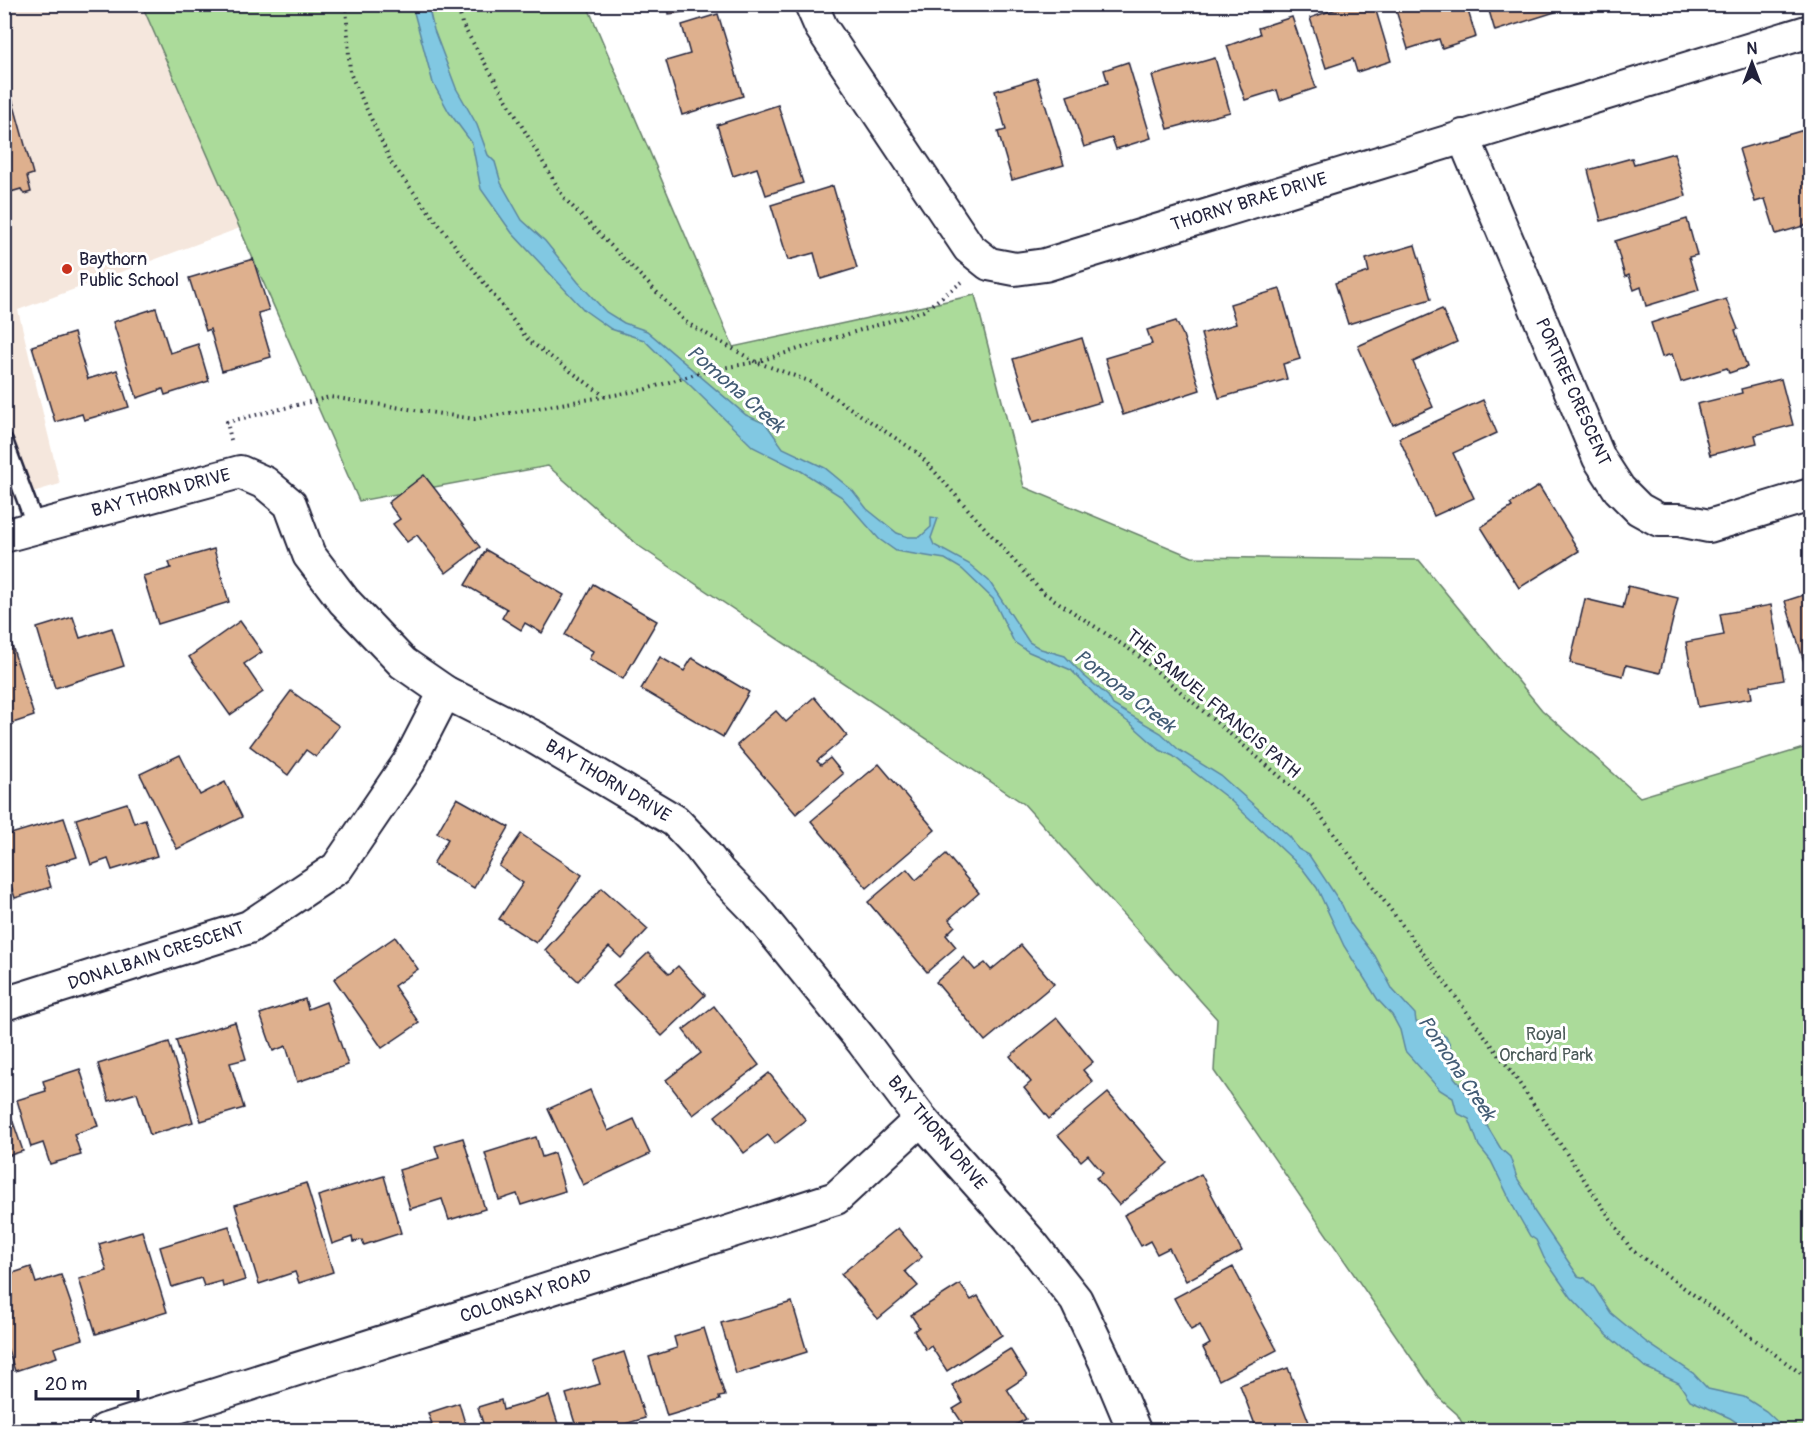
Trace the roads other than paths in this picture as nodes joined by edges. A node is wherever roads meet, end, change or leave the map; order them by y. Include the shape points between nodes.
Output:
1 (811, 4) edge
2 (1810, 31) edge
3 (1463, 136) junction
4 (4, 441) edge
5 (1810, 495) edge
6 (36, 527) junction
7 (4, 536) edge
8 (445, 692) junction
9 (4, 1004) edge
10 (921, 1119) junction
11 (105, 1431) edge
12 (1134, 1431) edge

1 - 3 street, THORNY BRAE DRIVE via 821,27 969,248 989,264 1015,269 1045,265
2 - 3 street, THORNY BRAE DRIVE
3 - 5 street, PORTREE CRESCENT via 1599,458 1619,489 1639,509 1659,520 1709,526
4 - 6 lane
6 - 7 street, BAY THORN DRIVE
6 - 8 street, BAY THORN DRIVE via 240,472 265,483 290,504 309,555 344,601 404,663
8 - 9 street, DONALBAIN CRESCENT via 409,762 337,868 249,927
8 - 10 street, BAY THORN DRIVE via 534,737 675,821 754,908
10 - 11 street, COLONSAY ROAD via 836,1198
10 - 12 street, BAY THORN DRIVE via 1076,1300

